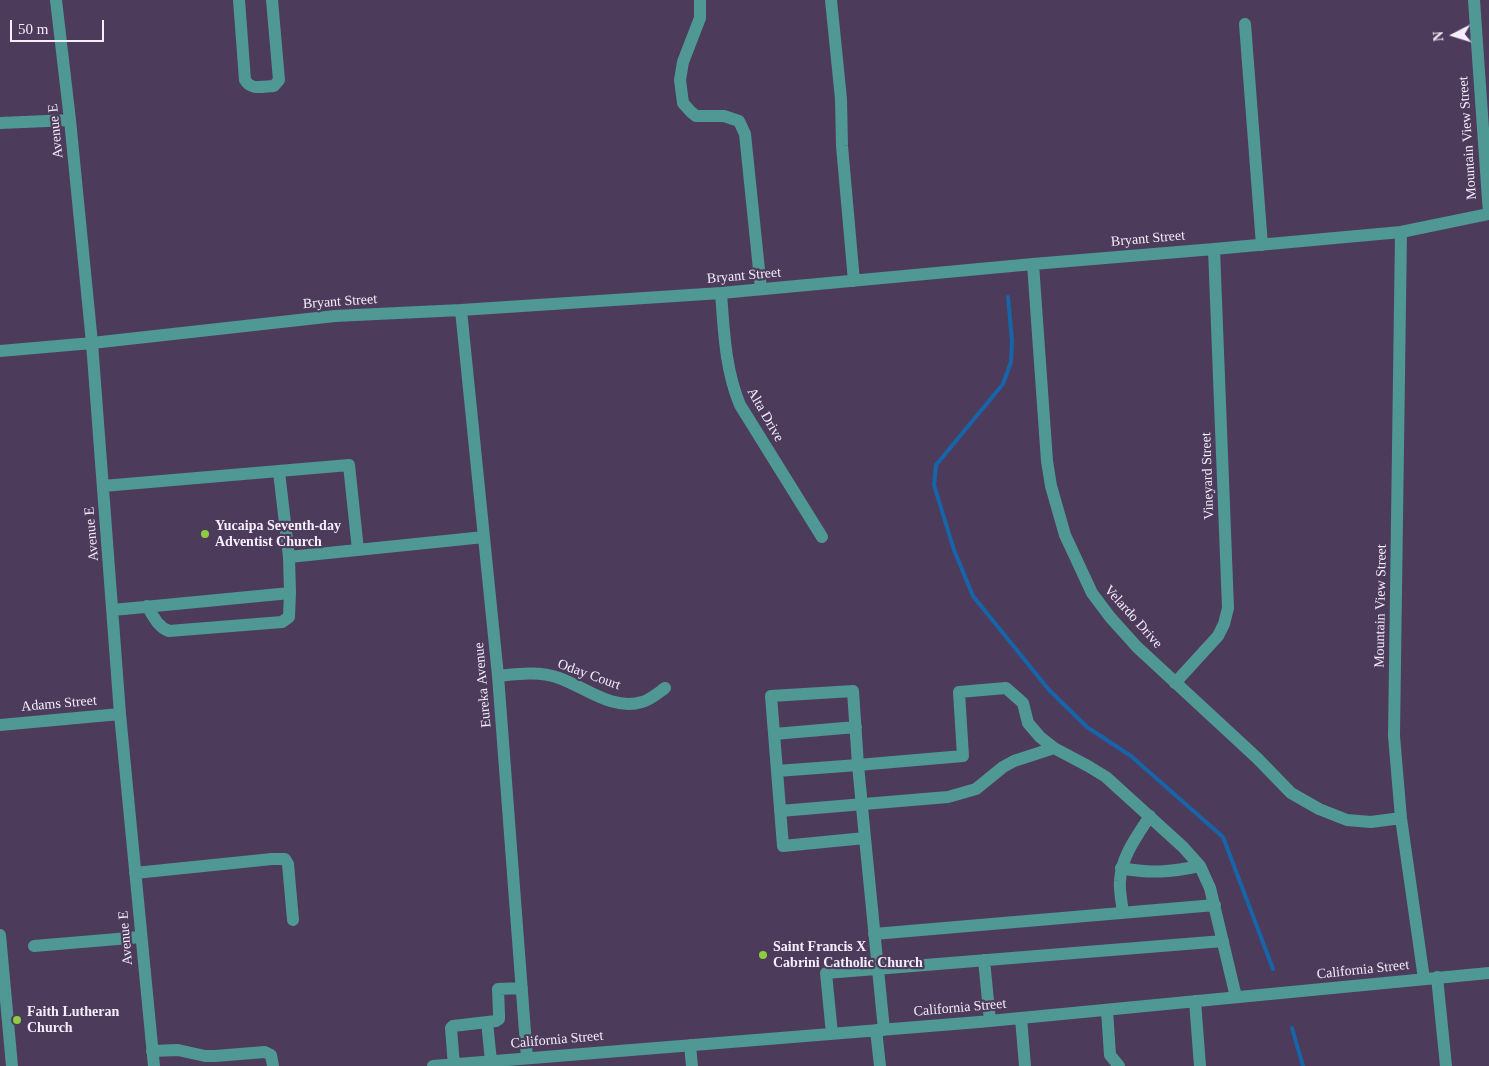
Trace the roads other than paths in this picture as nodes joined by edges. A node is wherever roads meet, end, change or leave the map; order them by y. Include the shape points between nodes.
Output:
1 (56, 0) edge
2 (239, 0) edge
3 (272, 0) edge
4 (700, 0) edge
5 (831, 0) edge
6 (1474, 0) edge
7 (1245, 24) dead end
8 (70, 120) junction
9 (0, 123) edge
10 (1489, 214) edge
11 (1401, 232) junction
12 (1262, 245) junction
13 (1214, 249) junction
14 (1033, 264) junction
15 (854, 281) junction
16 (761, 289) junction
17 (721, 293) junction
18 (461, 310) junction
19 (92, 343) junction
20 (0, 350) edge
21 (280, 472) junction
22 (103, 486) junction
23 (484, 537) junction
24 (822, 537) dead end
25 (358, 550) junction
26 (289, 557) junction
27 (290, 593) junction
28 (148, 606) junction
29 (113, 610) junction
30 (498, 676) junction
31 (1175, 682) junction
32 (665, 688) dead end
33 (120, 714) junction
34 (0, 725) edge
35 (856, 727) junction
36 (774, 734) junction
37 (1054, 748) junction
38 (858, 765) junction
39 (777, 771) junction
40 (862, 804) junction
41 (780, 811) junction
42 (1150, 816) junction
43 (1401, 818) junction
44 (865, 838) junction
45 (1200, 866) junction
46 (1121, 868) junction
47 (135, 872) junction
48 (1215, 905) junction
49 (1123, 913) junction
50 (293, 920) dead end
51 (874, 934) junction
52 (0, 935) edge
53 (141, 937) junction
54 (1223, 941) junction
55 (34, 946) dead end
56 (984, 960) junction
57 (878, 969) junction
58 (1489, 973) edge
59 (1437, 978) junction
60 (1424, 979) junction
61 (522, 988) junction
62 (1236, 997) junction
63 (1195, 1001) junction
64 (1107, 1010) junction
65 (1016, 1019) junction
66 (990, 1021) junction
67 (487, 1022) junction
68 (880, 1030) junction
69 (832, 1034) junction
70 (690, 1045) junction
71 (152, 1051) junction
72 (491, 1061) junction
73 (522, 1061) edge
74 (454, 1065) edge
75 (12, 1066) edge
76 (154, 1066) edge
77 (273, 1066) edge
78 (433, 1066) edge
79 (692, 1066) edge
80 (880, 1066) edge
81 (1017, 1066) edge
82 (1026, 1066) edge
83 (1119, 1066) edge
84 (1200, 1066) edge
85 (1446, 1066) edge

1 - 8 street, Avenue E
2 - 3 street via 245,80 252,87 274,86 279,80
4 - 16 street via 700,18 683,62 680,80 684,103 696,116 724,116 739,121 745,134
5 - 15 street
6 - 10 street, Mountain View Street
7 - 12 street
8 - 9 street
8 - 19 street, Avenue E
10 - 11 street, Bryant Street
11 - 12 street, Bryant Street
11 - 43 street, Mountain View Street via 1394,736
12 - 13 street, Bryant Street
13 - 14 street, Bryant Street
13 - 31 street, Vineyard Street via 1228,608 1218,636
14 - 15 street, Bryant Street
14 - 31 street, Velardo Drive via 1047,461 1066,535 1092,593 1110,618
15 - 16 street, Bryant Street
16 - 17 street, Bryant Street
17 - 18 street, Bryant Street
17 - 24 street, Alta Drive via 732,387
18 - 19 street, Bryant Street via 335,316
18 - 23 street, Eureka Avenue
19 - 20 street, Bryant Street
19 - 22 street, Avenue E
21 - 22 street
21 - 25 street via 349,465
21 - 26 street
22 - 29 street, Avenue E
23 - 25 street
23 - 30 street, Eureka Avenue
25 - 26 street
26 - 27 street
27 - 28 street
27 - 28 street via 289,617 282,622 169,631 157,623
28 - 29 street
29 - 33 street, Avenue E
30 - 32 street, Oday Court via 526,673 558,677 590,693 623,703 644,702
30 - 61 street, Eureka Avenue
31 - 43 street, Velardo Drive via 1291,793 1347,820 1371,822
33 - 34 street, Adams Street
33 - 47 street, Avenue E
35 - 36 street
35 - 36 street via 853,691 771,696
35 - 38 street
36 - 39 street
37 - 38 street via 1028,723 1023,702 1006,688 959,692 963,756
37 - 40 street via 1014,761 976,789 961,794
37 - 42 street via 1106,777
38 - 39 street
38 - 40 street
39 - 41 street
40 - 41 street
40 - 44 street
41 - 44 street via 783,846
42 - 45 street
42 - 46 street via 1129,848
43 - 60 street, Mountain View Street
44 - 51 street
45 - 46 street via 1171,872
45 - 48 street
46 - 49 street
47 - 50 street via 285,859
47 - 53 street, Avenue E
48 - 49 street
48 - 54 street
49 - 51 street
51 - 57 street
52 - 75 street
53 - 55 street
53 - 71 street, Avenue E
54 - 56 street
54 - 62 street
56 - 57 street
56 - 66 street
57 - 68 street
57 - 69 street via 826,973
58 - 59 street, California Street
59 - 60 street, California Street
59 - 85 street
60 - 62 street, California Street
61 - 67 street via 498,989 499,1019
61 - 73 street, Eureka Avenue
62 - 63 street, California Street
63 - 64 street, California Street
63 - 84 street
64 - 65 street, California Street
64 - 83 street via 1110,1055
65 - 66 street, California Street
65 - 81 street
65 - 82 street
66 - 68 street, California Street
67 - 72 street
67 - 74 street via 451,1028
68 - 69 street, California Street
68 - 80 street
69 - 70 street, California Street
70 - 73 street, California Street
70 - 79 street
71 - 76 street, Avenue E
71 - 77 street via 178,1050 205,1056 266,1052 271,1054
72 - 73 street, California Street
72 - 74 street, California Street
74 - 78 street, California Street

